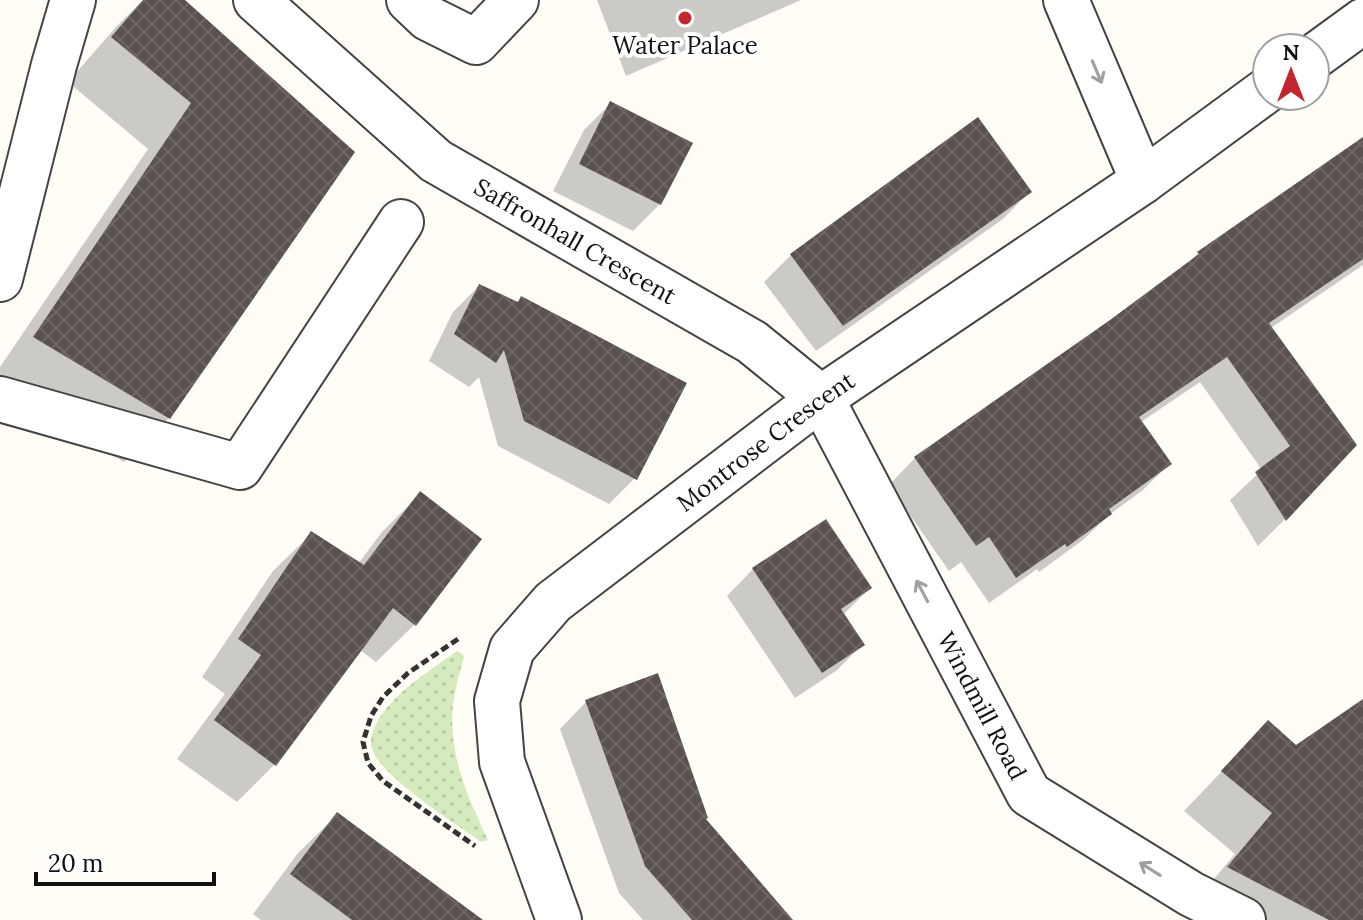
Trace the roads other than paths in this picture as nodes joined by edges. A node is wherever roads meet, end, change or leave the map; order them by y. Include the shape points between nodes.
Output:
1 (73, 0) edge
2 (256, 0) edge
3 (409, 0) edge
4 (516, 0) edge
5 (1066, 0) edge
6 (1363, 21) edge
7 (1331, 44) edge
8 (1251, 102) edge
9 (1143, 181) junction
10 (401, 222) dead end
11 (0, 279) edge
12 (821, 398) junction
13 (0, 399) edge
14 (1179, 907) edge
15 (559, 920) edge
16 (1243, 920) edge

1 - 11 street
2 - 12 street, Saffronhall Crescent via 436,161 752,342
3 - 4 street via 428,18 476,42
5 -> 9 street
6 - 7 street
8 - 9 street, Montrose Crescent
9 - 12 street, Montrose Crescent
10 - 13 street via 240,467
14 -> 12 street, Windmill Road via 1029,794
12 - 15 street, Montrose Crescent via 553,602 512,649 497,701 502,762
14 - 16 street, Windmill Road

